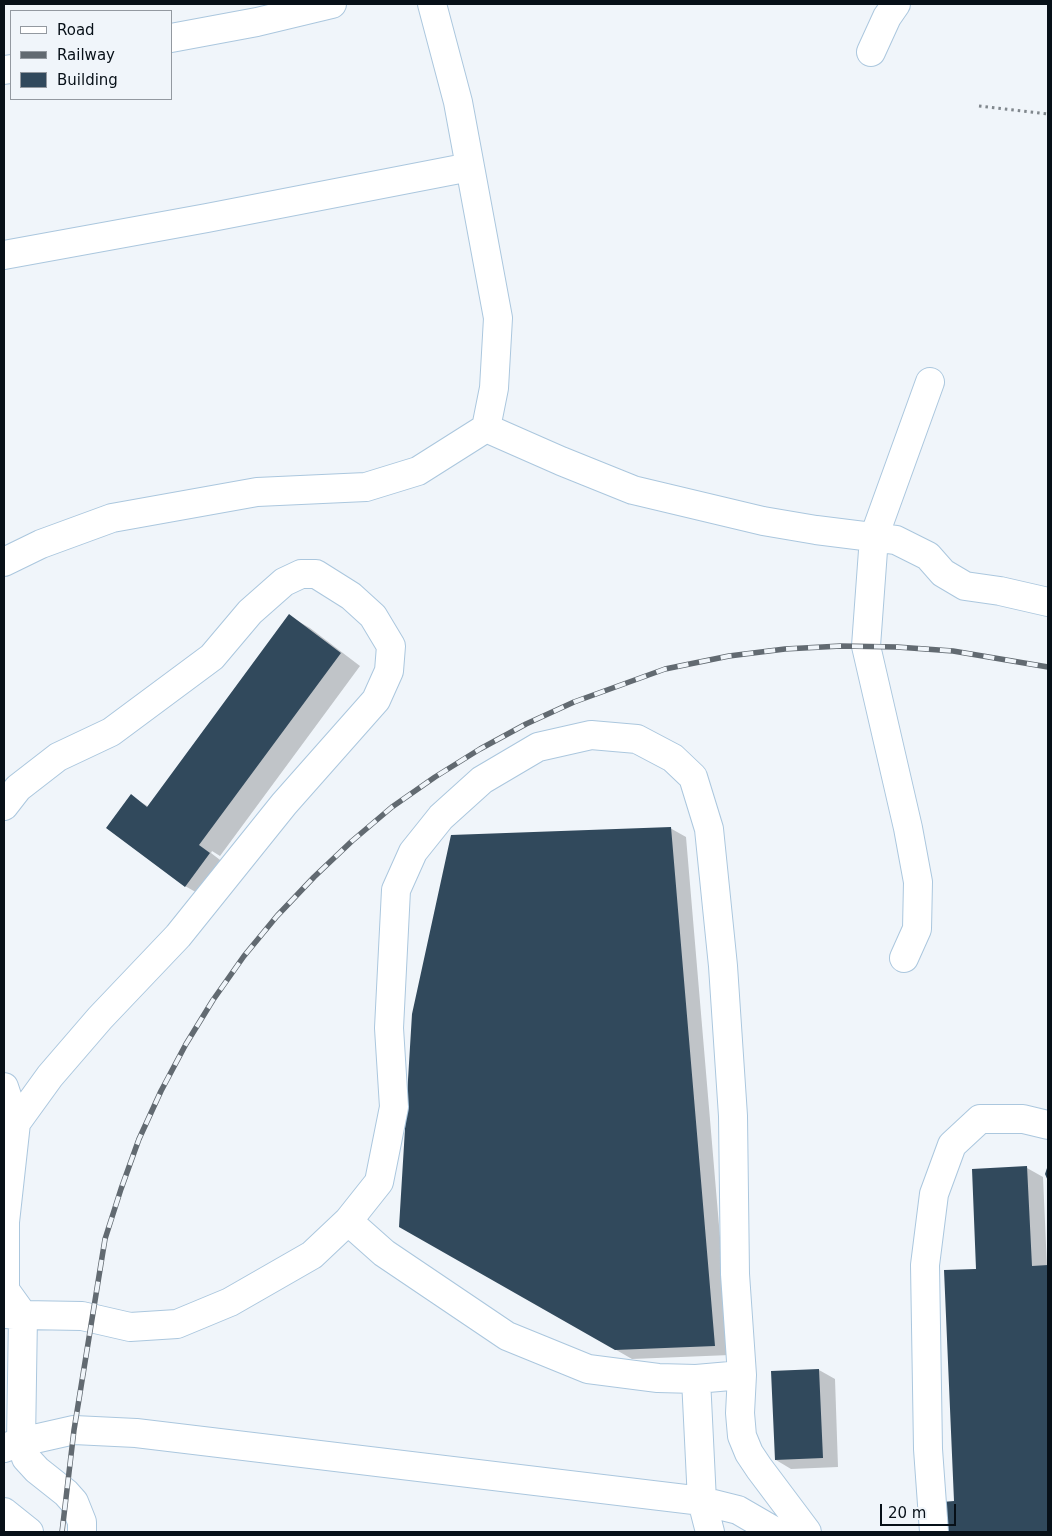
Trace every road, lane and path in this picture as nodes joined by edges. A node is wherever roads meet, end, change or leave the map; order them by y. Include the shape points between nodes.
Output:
1 (332, 4) edge
2 (432, 4) edge
3 (896, 4) edge
4 (172, 38) edge
5 (871, 52) dead end
6 (979, 106) dead end
7 (1048, 114) edge
8 (470, 167) junction
9 (4, 255) edge
10 (930, 382) dead end
11 (486, 428) junction
12 (874, 537) junction
13 (4, 562) edge
14 (1048, 602) edge
15 (4, 806) edge
16 (904, 958) dead end
17 (4, 1087) edge
18 (16, 1123) junction
19 (1048, 1125) edge
20 (348, 1221) junction
21 (9, 1303) edge
22 (742, 1375) junction
23 (696, 1379) junction
24 (13, 1445) edge
25 (702, 1501) junction
26 (4, 1512) edge
27 (29, 1532) edge
28 (82, 1532) edge
29 (710, 1532) edge
30 (776, 1532) edge
31 (807, 1532) edge
32 (934, 1532) edge

1 - 4 lane
2 - 8 lane via 458,102
3 - 5 lane
6 - 7 path
8 - 9 lane
8 - 11 lane via 498,318 494,388
10 - 12 lane
11 - 12 lane via 633,490 763,521
11 - 13 lane via 418,471 366,487 257,492 112,518 41,544
12 - 14 lane via 910,546 965,586
12 - 16 lane via 866,646 918,882 917,929
15 - 18 lane via 18,788 58,757 111,732 212,657 250,612 284,582 301,574 316,574 351,596 373,616 391,646 389,671 376,700 284,804 178,936 50,1076
17 - 18 lane
18 - 21 lane via 5,1222
19 - 32 lane via 1023,1119 980,1119 952,1145 934,1194 925,1265 928,1449
20 - 21 lane via 312,1255 230,1302 176,1324 130,1327
20 - 22 lane via 379,1182 394,1107 389,1028 396,890 413,852 441,817 482,780 538,747 591,735 637,739 673,758 693,777 709,829 734,1116 735,1274
20 - 23 lane via 384,1253 507,1336 588,1369 658,1378
21 - 24 lane
22 - 23 lane
22 - 31 lane via 742,1436 749,1453
23 - 25 lane
24 - 25 lane via 74,1430 136,1433
24 - 28 lane via 74,1502 82,1522
25 - 29 lane
25 - 30 lane via 738,1510
26 - 27 lane

